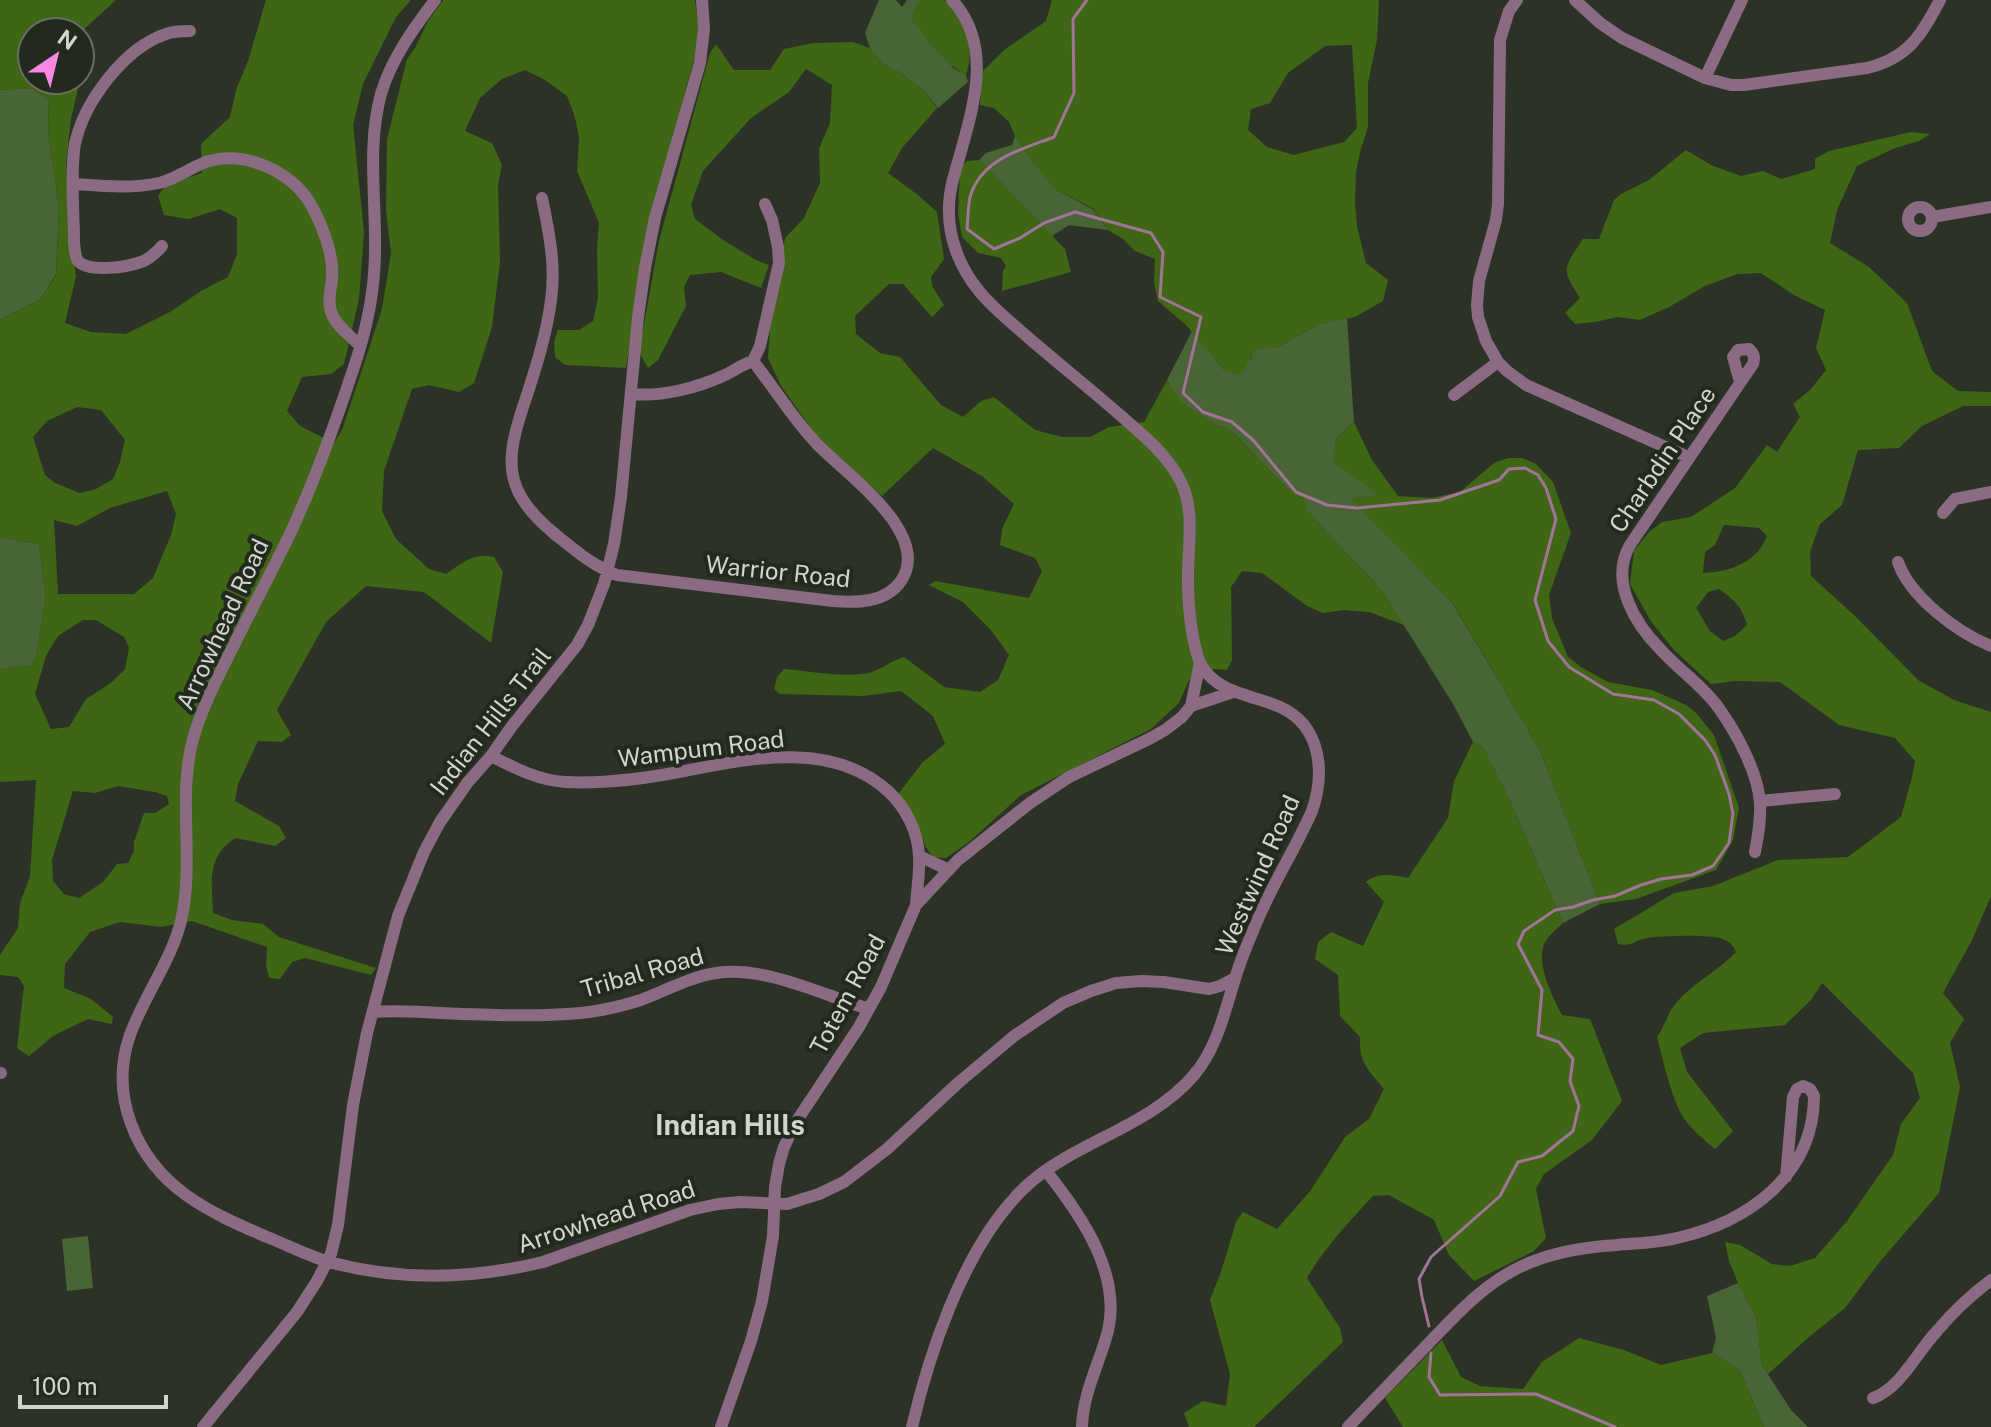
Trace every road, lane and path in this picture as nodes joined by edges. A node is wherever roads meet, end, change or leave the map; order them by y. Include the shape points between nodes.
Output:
1 (435, 0) edge
2 (702, 0) edge
3 (952, 0) edge
4 (1517, 0) edge
5 (1575, 0) edge
6 (1742, 0) edge
7 (1940, 0) edge
8 (190, 31) dead end
9 (1705, 78) junction
10 (74, 184) junction
11 (542, 198) dead end
12 (765, 204) dead end
13 (1990, 211) edge
14 (1932, 217) dead end
15 (162, 246) dead end
16 (360, 346) junction
17 (753, 361) junction
18 (1498, 362) junction
19 (1740, 382) dead end
20 (632, 394) junction
21 (1454, 395) dead end
22 (1688, 457) junction
23 (1991, 492) edge
24 (1943, 513) dead end
25 (1898, 562) dead end
26 (608, 571) junction
27 (1991, 646) edge
28 (1200, 663) junction
29 (1233, 692) junction
30 (1191, 706) junction
31 (491, 756) junction
32 (1835, 794) dead end
33 (1760, 801) junction
34 (1755, 852) dead end
35 (919, 856) junction
36 (949, 870) junction
37 (916, 905) junction
38 (1235, 978) junction
39 (1209, 989) junction
40 (869, 1009) junction
41 (1226, 1009) junction
42 (373, 1012) junction
43 (1046, 1171) junction
44 (1786, 1177) junction
45 (775, 1204) junction
46 (327, 1262) junction
47 (1991, 1267) edge
48 (1991, 1280) edge
49 (1980, 1288) junction
50 (1873, 1398) dead end
51 (203, 1427) edge
52 (721, 1427) edge
53 (912, 1427) edge
54 (1082, 1427) edge
55 (1348, 1427) edge

1 - 16 street, Arrowhead Road via 393,65 379,106 373,289
2 - 20 street, Indian Hills Trail via 700,63 649,244
3 - 28 street via 972,31 977,63 974,101 950,192 955,249 969,278 990,303 1142,434 1177,475 1190,517 1189,609
4 - 18 street via 1500,40 1498,204 1477,293 1478,317
5 - 9 street via 1622,38
6 - 9 street
7 - 9 street via 1917,39 1894,59 1876,66 1753,85
8 - 10 street via 150,41 97,93 76,141
10 - 15 street via 79,262 92,268 131,265
10 - 16 street via 160,183 222,159 249,160 272,169 293,184 318,219 331,260 329,307 335,321
11 - 26 street via 551,244 551,300 515,428 511,468 533,514
12 - 17 street via 779,263
13 - 14 street
16 - 46 street, Arrowhead Road via 296,520 194,736 187,768 187,871 180,924 137,1016 122,1071 133,1130 166,1179 215,1213
17 - 20 street via 683,390
17 - 26 street, Warrior Road via 817,444 894,520 906,551 902,580 881,597 856,603
18 - 21 street
18 - 22 street via 1526,385
19 - 22 street, Charbdin Place
20 - 26 street, Indian Hills Trail
22 - 33 street, Charbdin Place via 1626,552 1622,580 1650,638 1724,715
23 - 24 street via 1955,499
25 - 27 street via 1912,585 1952,626
26 - 31 street, Indian Hills Trail via 577,645
28 - 29 street, Westwind Road
28 - 30 street
29 - 30 street, Totem Road
29 - 38 street, Westwind Road via 1297,718 1313,739 1320,766 1312,811
30 - 36 street, Totem Road via 1165,730 1069,777 1030,803
31 - 35 street, Wampum Road via 536,777 562,782 639,778 758,758 834,763 869,777 893,795 912,826
31 - 42 street, Indian Hills Trail via 440,822 424,852 398,916
32 - 33 street
33 - 34 street, Charbdin Place
35 - 36 street
35 - 37 street, Wampum Road
36 - 37 street, Totem Road
37 - 40 street, Totem Road
38 - 39 street
38 - 41 street, Westwind Road
39 - 41 street
39 - 45 street, Arrowhead Road via 1128,982 1063,1003 1014,1036 862,1170 819,1194
40 - 42 street, Tribal Road via 773,978 729,972 584,1012
40 - 45 street, Totem Road via 796,1122 779,1164
41 - 43 street, Westwind Road via 1207,1056 1177,1092
42 - 46 street, Indian Hills Trail via 355,1092 338,1225
43 - 53 street, Westwind Road via 999,1216 970,1263 936,1343
43 - 54 street via 1087,1231 1110,1297 1108,1328 1086,1396
44 - 44 street via 1804,1147 1812,1118 1814,1096 1807,1087 1800,1087 1793,1097
44 - 55 street via 1760,1202 1702,1231 1549,1256 1498,1278
45 - 46 street, Arrowhead Road via 740,1202 690,1210 518,1268 431,1276
45 - 52 street, Totem Road via 762,1301
46 - 51 street, Indian Hills Trail via 297,1312
47 - 49 street
48 - 49 street
49 - 50 street via 1937,1330 1890,1389

